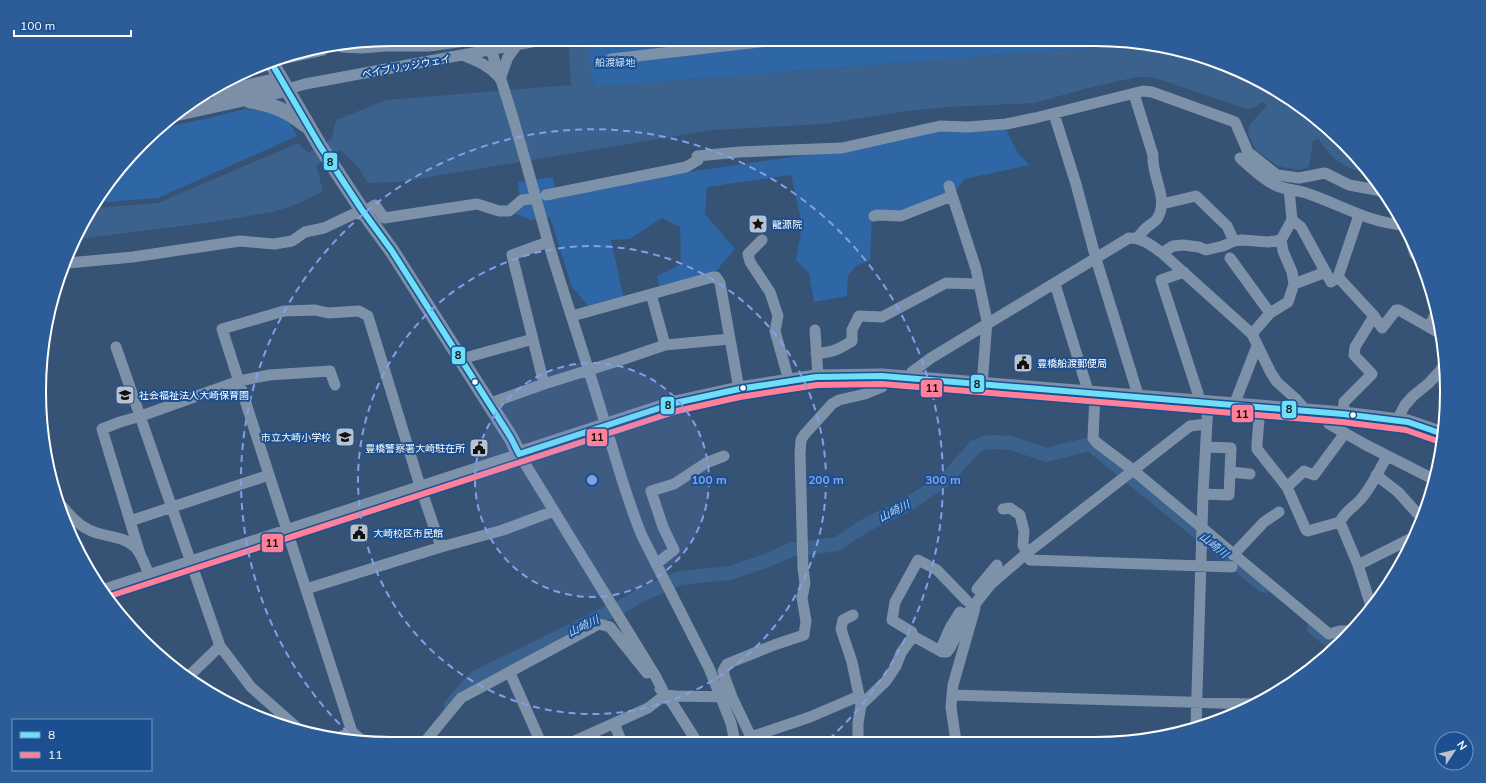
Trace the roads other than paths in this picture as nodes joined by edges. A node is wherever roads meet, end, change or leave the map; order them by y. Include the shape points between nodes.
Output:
1 (392, 46) edge
2 (428, 46) edge
3 (485, 46) edge
4 (490, 46) edge
5 (512, 46) edge
6 (516, 46) edge
7 (724, 46) edge
8 (378, 47) edge
9 (359, 48) edge
10 (491, 50) junction
11 (464, 55) junction
12 (611, 59) dead end
13 (274, 66) edge
14 (502, 84) junction
15 (288, 89) junction
16 (222, 90) edge
17 (1134, 94) junction
18 (243, 100) junction
19 (190, 111) edge
20 (1054, 114) junction
21 (311, 130) junction
22 (1240, 158) dead end
23 (1288, 176) junction
24 (1288, 188) junction
25 (1375, 190) edge
26 (546, 195) dead end
27 (530, 198) dead end
28 (1162, 204) junction
29 (363, 211) junction
30 (1359, 215) junction
31 (874, 216) dead end
32 (1292, 220) junction
33 (1397, 225) edge
34 (1138, 238) junction
35 (762, 240) dead end
36 (1281, 240) junction
37 (1234, 241) junction
38 (548, 242) junction
39 (1162, 253) junction
40 (1230, 258) dead end
41 (1096, 259) junction
42 (71, 263) edge
43 (1184, 272) junction
44 (1326, 272) junction
45 (1338, 277) junction
46 (979, 284) junction
47 (1055, 284) junction
48 (1294, 284) junction
49 (651, 294) junction
50 (1270, 313) junction
51 (572, 316) junction
52 (1374, 316) junction
53 (1432, 321) edge
54 (986, 325) junction
55 (1429, 327) junction
56 (815, 330) dead end
57 (1434, 330) edge
58 (1252, 334) junction
59 (533, 339) junction
60 (730, 339) junction
61 (665, 345) junction
62 (1257, 346) junction
63 (116, 347) dead end
64 (816, 353) junction
65 (460, 359) junction
66 (588, 370) junction
67 (1439, 370) edge
68 (882, 376) junction
69 (818, 377) junction
70 (908, 379) junction
71 (789, 381) junction
72 (239, 382) junction
73 (544, 384) junction
74 (335, 385) dead end
75 (982, 385) junction
76 (739, 388) junction
77 (1092, 394) junction
78 (1139, 398) junction
79 (488, 404) junction
80 (1205, 404) junction
81 (1234, 405) junction
82 (1260, 407) junction
83 (1306, 411) junction
84 (1324, 413) junction
85 (1342, 414) junction
86 (141, 416) junction
87 (1397, 420) junction
88 (1207, 424) junction
89 (606, 426) junction
90 (1437, 432) edge
91 (1346, 433) junction
92 (1206, 447) junction
93 (519, 454) junction
94 (724, 456) dead end
95 (1387, 456) junction
96 (1230, 472) junction
97 (1129, 473) junction
98 (1250, 474) dead end
99 (269, 475) junction
100 (1376, 475) junction
101 (1429, 477) edge
102 (420, 486) junction
103 (1288, 487) junction
104 (1203, 494) junction
105 (171, 507) junction
106 (1003, 509) dead end
107 (554, 511) junction
108 (1279, 512) dead end
109 (1418, 514) edge
110 (69, 516) edge
111 (130, 521) junction
112 (1340, 522) junction
113 (286, 529) junction
114 (1202, 534) junction
115 (1403, 545) edge
116 (441, 547) junction
117 (1027, 553) junction
118 (140, 554) junction
119 (1233, 555) junction
120 (190, 561) junction
121 (656, 564) junction
122 (997, 565) dead end
123 (1358, 565) junction
124 (1201, 567) junction
125 (1232, 567) dead end
126 (149, 575) junction
127 (108, 588) edge
128 (306, 589) junction
129 (972, 601) junction
130 (1370, 601) edge
131 (852, 614) dead end
132 (1343, 631) edge
133 (913, 636) junction
134 (220, 646) junction
135 (192, 673) edge
136 (510, 673) junction
137 (665, 695) junction
138 (952, 695) junction
139 (727, 697) junction
140 (860, 701) junction
141 (1196, 702) junction
142 (1242, 704) edge
143 (290, 722) edge
144 (1196, 722) edge
145 (614, 723) junction
146 (352, 732) junction
147 (347, 734) edge
148 (355, 735) edge
149 (429, 737) edge
150 (538, 737) edge
151 (583, 737) edge
152 (620, 737) edge
153 (694, 737) edge
154 (734, 737) edge
155 (750, 737) edge
156 (757, 737) edge
157 (858, 737) edge
158 (955, 737) edge

1 - 2 street
3 - 10 street
4 - 10 street
5 - 10 street, ベイブリッジウェイ
6 - 14 street via 508,57
7 - 12 street
8 - 9 street
10 - 11 street, ベイブリッジウェイ
10 - 14 street
11 - 14 street via 483,63 494,72
11 - 15 street, ベイブリッジウェイ
13 - 15 main road
14 - 38 street
15 - 16 main road via 269,82
15 - 18 main road
15 - 21 main road
17 - 20 street
17 - 23 street via 1152,92 1235,122 1248,152 1277,175
17 - 28 street via 1153,155 1152,161
18 - 19 main road
18 - 21 main road via 273,105 285,110
20 - 26 street via 1006,124 940,126 842,148 697,156 698,160 686,167
20 - 41 street
21 - 29 main road
22 - 24 street via 1276,186
23 - 24 street
23 - 25 street via 1299,178 1324,173 1349,185
24 - 30 street via 1308,193
24 - 32 street
27 - 29 street via 522,200 509,212 477,204 384,218 375,205
28 - 34 street via 1156,220
28 - 37 street via 1196,196 1227,226
29 - 42 street via 324,228 305,232 292,241 274,244 240,241 133,257
29 - 65 main road via 392,251
30 - 33 street
30 - 45 street
31 - 46 street via 901,216 950,191
32 - 36 street
32 - 44 street via 1301,226
34 - 39 street
34 - 41 street via 1129,238
35 - 71 street via 748,254 750,262 770,292 778,316 775,331
36 - 37 street
36 - 48 street
37 - 39 street via 1206,250 1183,245 1173,246
38 - 51 street
38 - 59 street via 512,255
39 - 43 street
40 - 50 street
41 - 47 street
41 - 78 street
43 - 58 street
43 - 80 street via 1161,280
44 - 45 street via 1332,282
44 - 48 street
45 - 52 street
46 - 54 street
46 - 64 street via 946,283 882,317 859,316 852,330 852,341 828,353
47 - 54 street
47 - 77 street
48 - 50 street via 1288,302
49 - 51 street
49 - 60 street via 716,277 720,283
49 - 61 street
50 - 58 street
51 - 66 street
52 - 55 street via 1382,328 1392,313 1399,310
52 - 85 street via 1355,347 1354,355 1372,374 1344,402
53 - 55 street
54 - 70 street via 931,358 912,372
54 - 75 street
55 - 57 street
56 - 64 street
58 - 62 street
59 - 65 street
59 - 73 street
60 - 61 street
60 - 76 street
61 - 66 street
62 - 81 street
62 - 83 street via 1277,382
63 - 86 street
64 - 69 street
65 - 79 main road
66 - 73 street
66 - 89 street
67 - 87 street via 1409,400
68 - 69 main road
68 - 70 main road
68 - 139 street via 882,387 832,404 801,440 802,548 805,583 802,598 806,621 804,635 727,664 723,671
69 - 71 main road
70 - 75 main road
71 - 76 main road
72 - 74 street via 269,375 330,372
72 - 86 street
72 - 99 street
72 - 102 street via 222,329 284,311 359,312 368,316
73 - 79 street
75 - 77 main road
76 - 89 main road via 675,403
77 - 78 main road
77 - 97 street via 1093,438
78 - 80 main road
79 - 93 main road
80 - 81 main road
80 - 88 street
81 - 82 main road
82 - 83 main road
82 - 103 street via 1257,449
83 - 84 main road
84 - 85 main road
84 - 91 street via 1329,424
85 - 87 main road
86 - 105 street
86 - 111 street via 102,429
87 - 90 main road
88 - 92 street
88 - 97 street via 1190,426
89 - 93 main road
89 - 121 street via 634,517
91 - 95 street
91 - 103 street via 1314,475 1304,471
92 - 96 street via 1232,448
92 - 104 street
93 - 102 street
93 - 107 street
94 - 121 street via 706,463 674,484 651,490 663,527 674,550
95 - 100 street
95 - 101 street
96 - 98 street
96 - 104 street via 1230,495
97 - 114 street
97 - 117 street
99 - 105 street
99 - 113 street
100 - 109 street via 1390,484
100 - 112 street via 1370,487 1342,516
102 - 113 street
102 - 116 street
103 - 112 street via 1306,530
104 - 114 street
105 - 111 street
105 - 120 street
106 - 117 street via 1010,508 1020,515 1024,532 1023,545
107 - 116 street via 503,530
107 - 137 street
108 - 119 street via 1264,522
110 - 118 street via 96,533 129,542
111 - 118 street
112 - 123 street
113 - 120 street
113 - 128 street
114 - 119 street
114 - 124 street
115 - 123 street
116 - 128 street
117 - 124 street via 1030,560
117 - 129 street
118 - 126 street
119 - 132 street via 1329,634
120 - 126 street
120 - 134 street
121 - 139 street via 709,668
122 - 129 street
123 - 130 street
124 - 125 street
124 - 141 street
126 - 127 street
128 - 146 street
129 - 133 street via 947,652 940,651
129 - 133 street via 937,570 918,560 895,602 892,620 912,632
129 - 138 street
131 - 140 street via 843,620 841,629 852,662
133 - 140 street via 889,678 875,693
134 - 135 street
134 - 143 street via 250,687
136 - 137 street via 599,624 610,627
136 - 149 street via 460,698
136 - 150 street
137 - 139 street
137 - 145 street via 648,708
137 - 153 street
138 - 141 street
138 - 158 street
139 - 154 street
139 - 155 street
140 - 156 street
140 - 157 street
141 - 142 street
141 - 144 street
145 - 151 street
145 - 152 street
146 - 147 street
146 - 148 street

